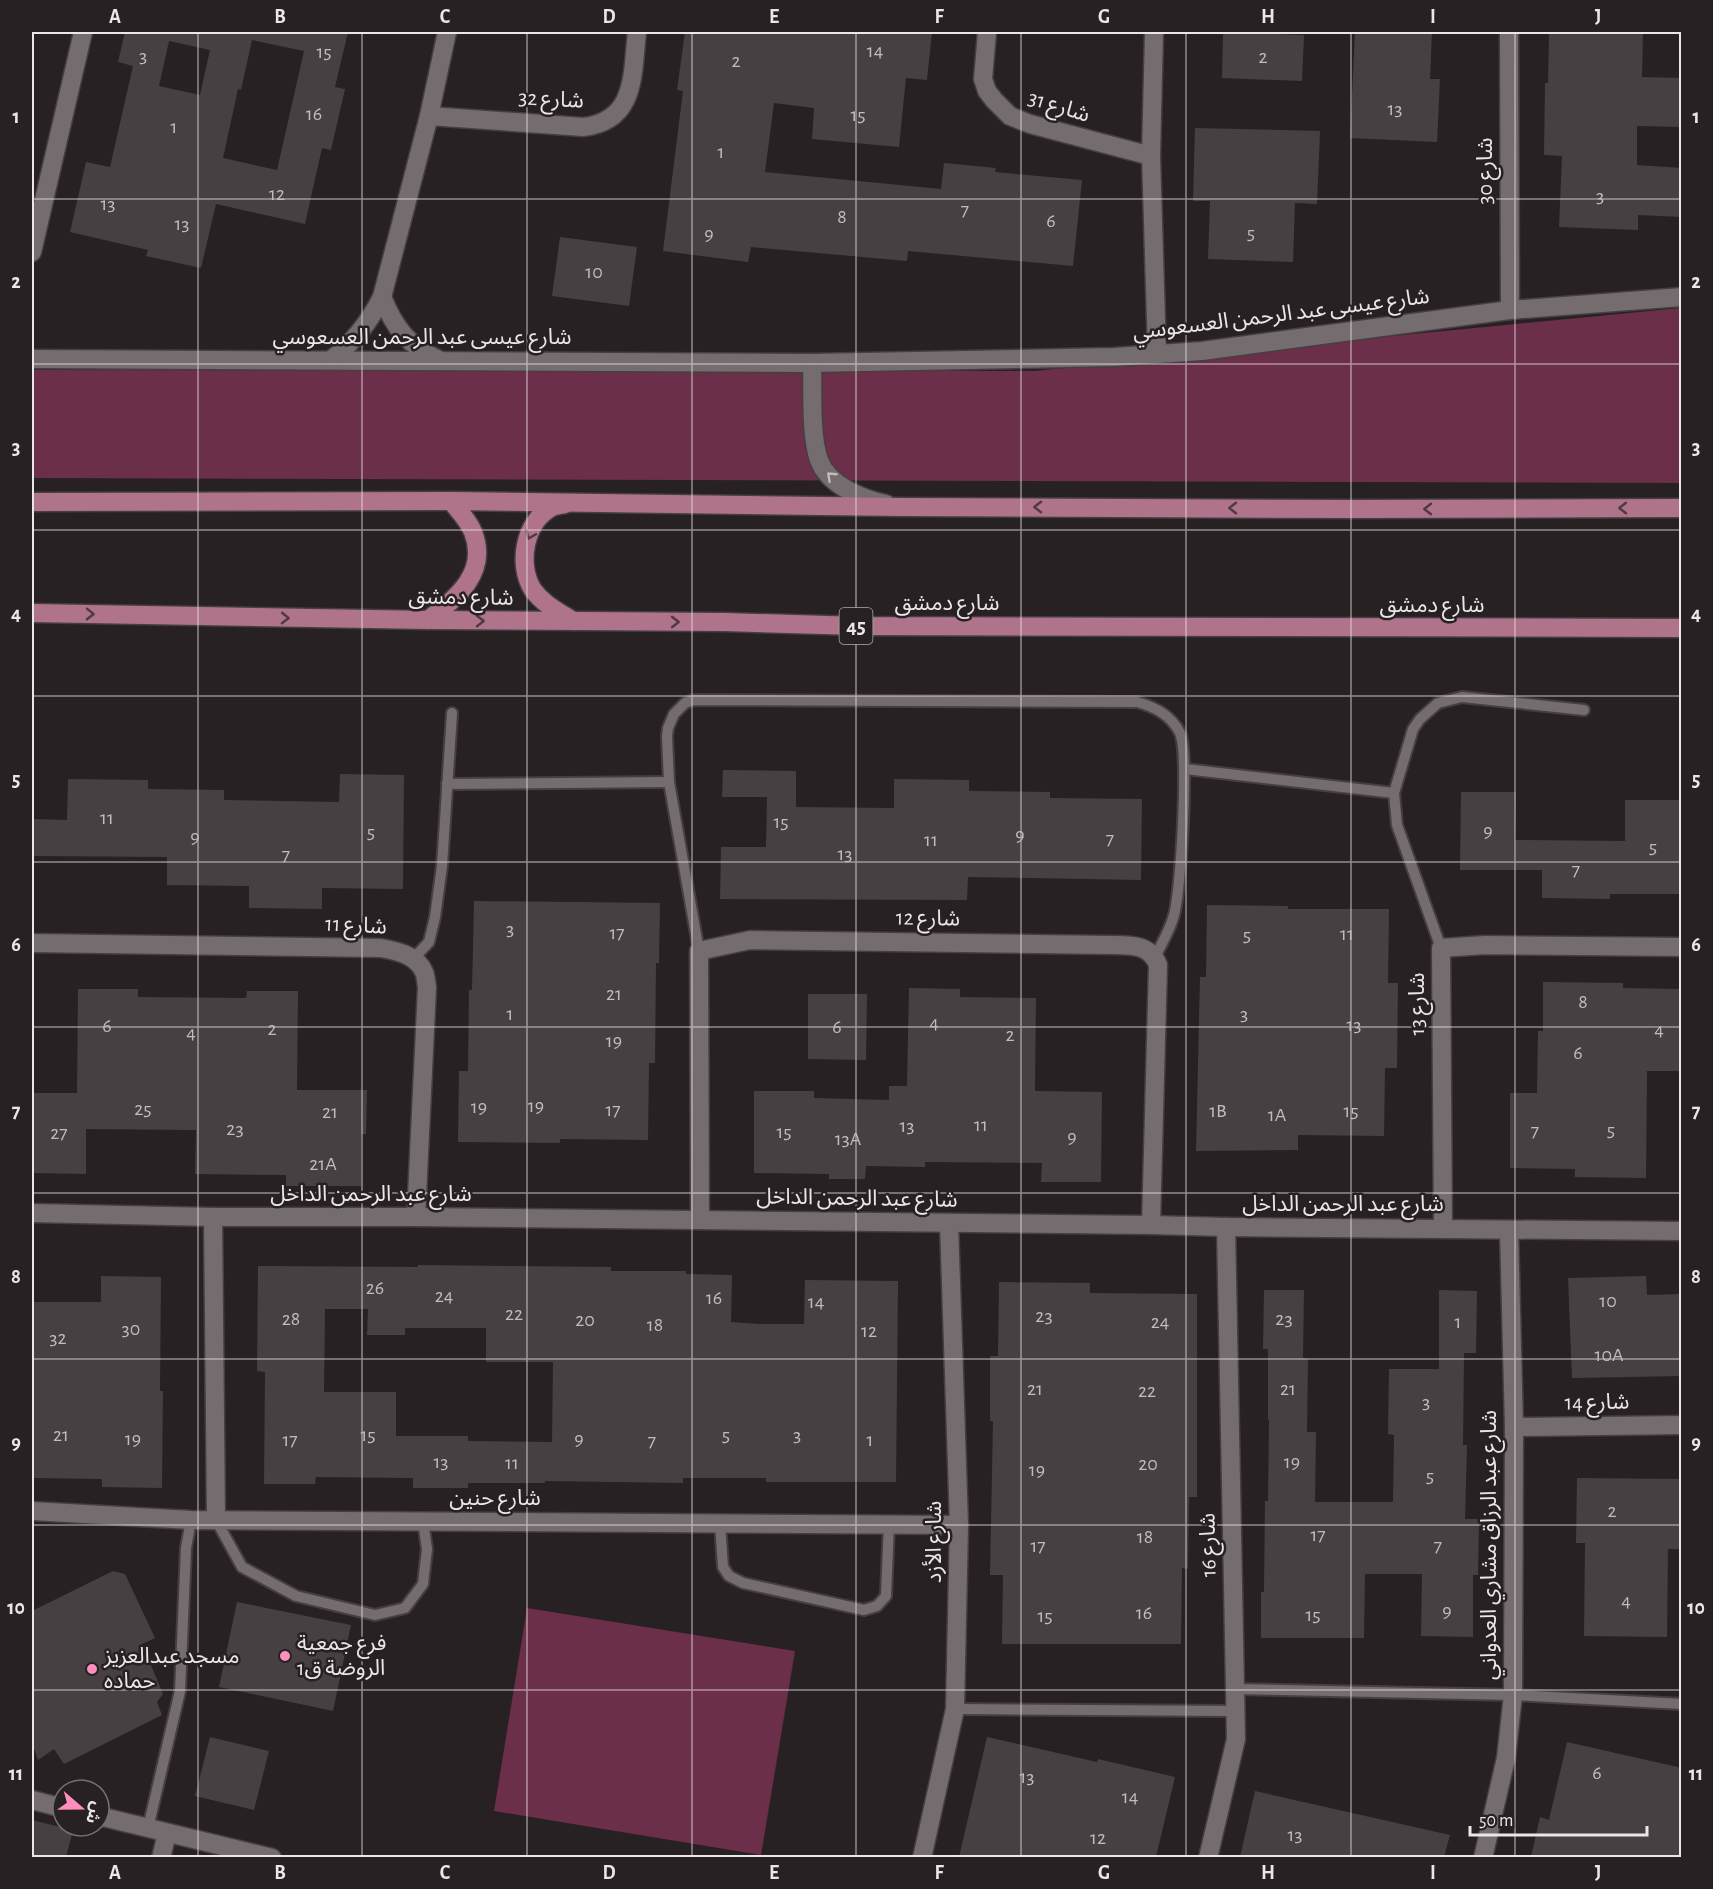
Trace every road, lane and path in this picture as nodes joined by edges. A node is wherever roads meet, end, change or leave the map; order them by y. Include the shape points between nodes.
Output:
1 (83, 32) edge
2 (447, 32) edge
3 (637, 32) edge
4 (987, 32) edge
5 (1154, 32) edge
6 (1509, 32) edge
7 (429, 116) junction
8 (1151, 156) junction
9 (32, 252) edge
10 (382, 297) junction
11 (1682, 297) edge
12 (1510, 310) junction
13 (1157, 354) junction
14 (32, 359) edge
15 (331, 360) junction
16 (441, 361) junction
17 (812, 363) junction
18 (451, 501) junction
19 (32, 502) edge
20 (573, 502) junction
21 (903, 507) junction
22 (1682, 508) edge
23 (32, 613) edge
24 (428, 621) junction
25 (573, 621) junction
26 (1682, 628) edge
27 (1584, 710) dead end
28 (452, 713) dead end
29 (1185, 769) junction
30 (669, 782) junction
31 (447, 784) junction
32 (1394, 793) junction
33 (32, 943) edge
34 (1682, 947) edge
35 (1441, 948) junction
36 (699, 951) junction
37 (1155, 957) junction
38 (413, 959) junction
39 (32, 1213) edge
40 (213, 1217) junction
41 (416, 1217) junction
42 (700, 1220) junction
43 (949, 1223) junction
44 (1151, 1225) junction
45 (1226, 1227) junction
46 (1443, 1228) junction
47 (1509, 1230) junction
48 (1682, 1231) edge
49 (1682, 1425) edge
50 (1514, 1428) junction
51 (32, 1511) edge
52 (191, 1520) junction
53 (216, 1520) junction
54 (423, 1521) junction
55 (720, 1523) junction
56 (889, 1524) junction
57 (959, 1525) junction
58 (1235, 1689) junction
59 (1513, 1695) junction
60 (1682, 1704) edge
61 (955, 1708) junction
62 (1235, 1711) junction
63 (32, 1800) edge
64 (51, 1805) edge
65 (111, 1819) edge
66 (148, 1828) junction
67 (167, 1833) junction
68 (162, 1857) edge
69 (272, 1857) edge
70 (922, 1857) edge
71 (1208, 1857) edge
72 (1483, 1857) edge

1 - 9 street
2 - 7 street
3 - 7 street, شارع 32 via 626,99 608,121 583,127
4 - 8 street, شارع 31 via 983,79 987,91 1010,116
5 - 8 street
6 - 12 street, شارع 30
7 - 10 street
8 - 13 street
10 - 15 street via 361,332
10 - 16 street via 390,318 404,336
11 - 12 street, شارع عيسى عبد الرحمن العسعوسي
12 - 13 street, شارع عيسى عبد الرحمن العسعوسي via 1238,347
13 - 17 street, شارع عيسى عبد الرحمن العسعوسي
14 - 15 street, شارع عيسى عبد الرحمن العسعوسي
15 - 16 street, شارع عيسى عبد الرحمن العسعوسي
16 - 17 street, شارع عيسى عبد الرحمن العسعوسي
21 -> 17 street via 860,496 823,468 815,444
18 - 19 main road
18 - 20 main road
18 - 24 main road via 473,533 475,563 463,590
20 - 21 main road
20 -> 25 main road via 552,507 540,517 528,537 524,559 526,574 541,600
22 -> 21 main road
23 -> 24 main road, شارع دمشق / 45
24 -> 25 main road, شارع دمشق / 45
25 -> 26 main road, شارع دمشق / 45 via 859,626
27 - 32 lane via 1461,697 1438,703 1413,729
28 - 31 lane
29 - 30 lane via 1184,743 1179,731 1155,708 1137,702 693,700 679,708 668,728
29 - 32 lane
29 - 37 lane via 1176,903
30 - 31 lane
30 - 36 lane
31 - 38 lane via 435,917 429,942
32 - 35 lane via 1397,825
33 - 38 street, شارع 11 via 381,948
34 - 35 street, شارع 13
35 - 46 street, شارع 13
36 - 37 street, شارع 12 via 750,940 773,940 1134,945
36 - 42 street
37 - 44 street via 1158,965
38 - 41 street, شارع 11 via 424,972 427,987
39 - 40 street, شارع عبد الرحمن الداخل
40 - 41 street, شارع عبد الرحمن الداخل
40 - 53 street
41 - 42 street, شارع عبد الرحمن الداخل
42 - 43 street, شارع عبد الرحمن الداخل
43 - 44 street, شارع عبد الرحمن الداخل
43 - 57 street, شارع الأزد
44 - 45 street, شارع عبد الرحمن الداخل
45 - 46 street, شارع عبد الرحمن الداخل
45 - 58 street, شارع 16
46 - 47 street, شارع عبد الرحمن الداخل
47 - 48 street, شارع عبد الرحمن الداخل
47 - 50 street, شارع عبد الرزاق مشاري العدواني
49 - 50 street, شارع 14
50 - 59 street, شارع عبد الرزاق مشاري العدواني
51 - 52 street, شارع حنين
52 - 53 street, شارع حنين
52 - 66 lane via 186,1548 180,1692
53 - 54 street, شارع حنين
53 - 54 lane via 242,1567 296,1596 375,1615 405,1608 423,1584 427,1549
54 - 55 street, شارع حنين
55 - 56 street, شارع حنين
55 - 56 lane via 723,1567 729,1576 743,1583 864,1610 877,1606 886,1596
56 - 57 street, شارع حنين
57 - 61 street, شارع الأزد
58 - 59 lane
58 - 62 street, شارع 16
59 - 60 lane
59 - 72 street, شارع عبد الرزاق مشاري العدواني via 1506,1758
61 - 62 lane
61 - 70 street, شارع الأزد
62 - 71 street, شارع 16 via 1236,1738
63 - 64 street
65 - 66 street
66 - 67 street
67 - 68 street
67 - 69 street

